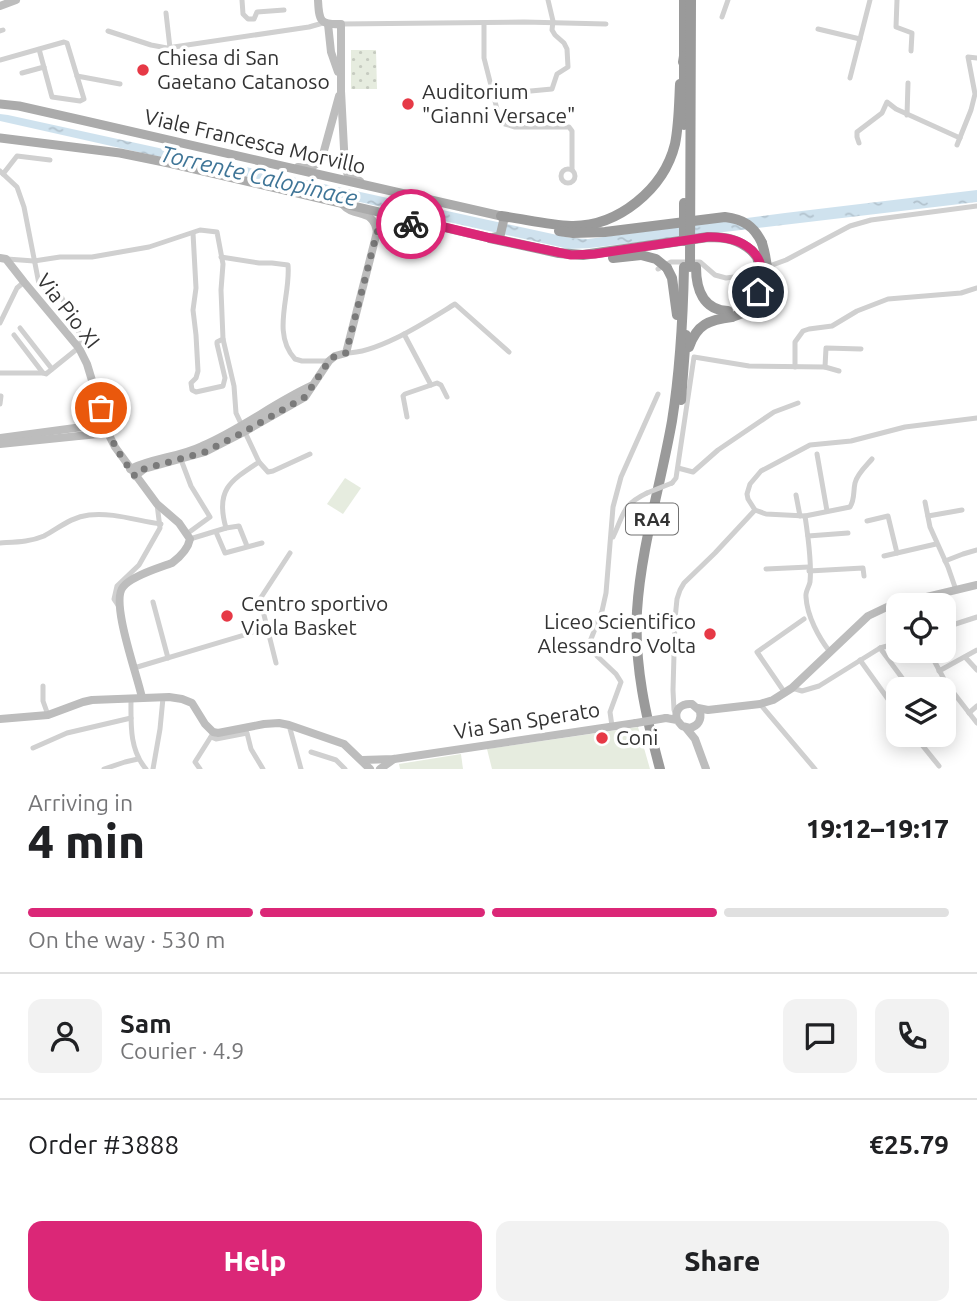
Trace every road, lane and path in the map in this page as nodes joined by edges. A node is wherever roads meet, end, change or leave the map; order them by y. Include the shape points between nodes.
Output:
1 (16, 0) edge
2 (242, 0) edge
3 (318, 0) edge
4 (548, 0) edge
5 (684, 0) edge
6 (691, 0) edge
7 (728, 0) edge
8 (870, 0) edge
9 (897, 0) edge
10 (0, 6) edge
11 (284, 10) dead end
12 (166, 13) dead end
13 (722, 18) dead end
14 (484, 23) junction
15 (552, 23) junction
16 (326, 24) junction
17 (341, 24) junction
18 (606, 24) dead end
19 (818, 29) dead end
20 (108, 31) dead end
21 (860, 38) junction
22 (341, 44) junction
23 (330, 46) junction
24 (170, 48) junction
25 (39, 49) junction
26 (911, 51) dead end
27 (337, 56) junction
28 (684, 56) junction
29 (977, 58) edge
30 (0, 60) edge
31 (44, 66) junction
32 (22, 72) dead end
33 (77, 76) junction
34 (850, 78) dead end
35 (908, 83) dead end
36 (120, 84) dead end
37 (520, 92) dead end
38 (0, 104) edge
39 (907, 115) junction
40 (0, 138) edge
41 (960, 138) junction
42 (328, 139) junction
43 (344, 140) junction
44 (859, 143) dead end
45 (957, 145) dead end
46 (50, 160) dead end
47 (281, 166) junction
48 (572, 170) dead end
49 (2, 172) edge
50 (372, 187) junction
51 (342, 204) junction
52 (977, 206) edge
53 (503, 218) junction
54 (419, 221) junction
55 (377, 232) junction
56 (193, 233) junction
57 (490, 238) junction
58 (221, 257) junction
59 (3, 259) edge
60 (34, 261) junction
61 (690, 267) junction
62 (662, 269) junction
63 (24, 282) junction
64 (977, 288) edge
65 (730, 314) junction
66 (0, 323) edge
67 (20, 328) dead end
68 (404, 334) junction
69 (14, 335) dead end
70 (223, 339) junction
71 (79, 348) junction
72 (861, 349) dead end
73 (509, 352) dead end
74 (346, 353) junction
75 (682, 358) junction
76 (329, 361) junction
77 (795, 367) junction
78 (825, 367) junction
79 (52, 369) junction
80 (839, 371) dead end
81 (0, 373) edge
82 (43, 373) junction
83 (431, 385) junction
84 (658, 394) dead end
85 (1, 396) edge
86 (447, 397) dead end
87 (798, 403) dead end
88 (0, 404) edge
89 (407, 417) dead end
90 (977, 418) edge
91 (106, 428) junction
92 (243, 429) junction
93 (0, 438) edge
94 (0, 444) edge
95 (310, 454) dead end
96 (817, 454) dead end
97 (180, 457) junction
98 (872, 459) dead end
99 (259, 462) junction
100 (678, 468) junction
101 (133, 473) junction
102 (796, 495) dead end
103 (925, 502) dead end
104 (158, 504) junction
105 (755, 510) junction
106 (962, 510) dead end
107 (827, 511) junction
108 (803, 516) junction
109 (928, 516) junction
110 (867, 521) dead end
111 (160, 524) junction
112 (226, 528) junction
113 (216, 532) junction
114 (848, 533) dead end
115 (189, 536) junction
116 (808, 536) junction
117 (0, 543) edge
118 (262, 543) dead end
119 (610, 543) junction
120 (936, 544) junction
121 (247, 546) junction
122 (977, 550) edge
123 (290, 553) dead end
124 (897, 553) junction
125 (884, 556) dead end
126 (945, 561) junction
127 (766, 569) dead end
128 (810, 569) junction
129 (864, 576) dead end
130 (977, 585) edge
131 (956, 590) junction
132 (153, 602) dead end
133 (118, 606) junction
134 (977, 617) edge
135 (804, 619) dead end
136 (956, 624) edge
137 (261, 630) dead end
138 (886, 646) edge
139 (880, 648) junction
140 (977, 650) edge
141 (830, 652) junction
142 (965, 657) junction
143 (169, 658) junction
144 (860, 660) junction
145 (276, 663) dead end
146 (935, 663) edge
147 (134, 668) junction
148 (977, 670) edge
149 (939, 671) junction
150 (901, 677) edge
151 (139, 679) junction
152 (43, 686) dead end
153 (673, 690) junction
154 (788, 690) junction
155 (886, 696) edge
156 (131, 698) junction
157 (142, 698) junction
158 (166, 698) junction
159 (688, 703) junction
160 (760, 704) junction
161 (977, 706) edge
162 (969, 713) junction
163 (48, 715) junction
164 (677, 717) junction
165 (698, 717) junction
166 (131, 718) junction
167 (0, 719) edge
168 (977, 723) edge
169 (289, 725) junction
170 (612, 726) junction
171 (686, 727) junction
172 (212, 734) junction
173 (695, 739) junction
174 (924, 747) edge
175 (33, 748) dead end
176 (352, 750) junction
177 (311, 752) dead end
178 (138, 759) junction
179 (362, 760) junction
180 (340, 763) junction
181 (381, 766) edge
182 (939, 766) dead end
183 (104, 769) edge
184 (146, 769) edge
185 (153, 769) edge
186 (200, 769) edge
187 (263, 769) edge
188 (301, 769) edge
189 (345, 769) edge
190 (372, 769) edge
191 (660, 769) edge
192 (667, 769) edge
193 (706, 769) edge
194 (816, 769) edge

1 - 10 street
2 - 11 street via 247,19 254,19 257,12
3 - 16 street via 320,19
4 - 15 street
5 - 28 highway, RA4
6 - 61 highway, RA4, bridge
7 - 13 street
8 - 21 street
9 - 26 street via 896,27 912,33
12 - 24 street
14 - 15 street
14 - 17 street
14 - 48 street via 484,58 499,117 514,127 569,127
15 - 18 street
15 - 37 street via 553,32 567,49 568,67 557,74 552,89
16 - 17 street
16 - 23 street
16 - 24 street
17 - 22 street
19 - 21 street
20 - 24 street
21 - 34 street
22 - 23 street
22 - 27 street
23 - 27 street
25 - 30 street
25 - 31 street
25 - 33 street via 67,43
27 - 42 street via 339,95
27 - 43 street
28 - 53 highway, bridge via 671,156 663,172 631,207 596,223 572,226
28 - 61 highway, RA4, bridge
29 - 41 street via 968,57 975,94
31 - 32 street
31 - 33 street via 52,97 84,99
33 - 36 street
35 - 39 street
38 - 47 main road, Viale Francesca Morvillo
39 - 41 street
39 - 44 street via 887,102 882,113 857,132
40 - 51 main road via 120,153
41 - 45 street
42 - 43 street via 336,135
42 - 47 street via 316,165
43 - 50 street via 346,172
46 - 49 street via 17,156
47 - 50 main road, Viale Francesca Morvillo
49 - 60 street via 18,187
50 - 53 main road, Viale Francesca Morvillo
51 - 54 main road
51 - 55 street via 348,211 373,219
52 - 62 street via 870,220 741,276 715,275 700,262 671,262
53 - 57 main road via 500,235
53 - 65 highway, bridge via 589,233 713,219 744,222 762,243 768,274 757,304
54 - 55 street via 386,223
54 - 57 main road
55 - 74 street
56 - 58 street via 217,232
56 - 60 street via 149,247
56 - 70 street via 198,371 192,390 223,386 216,344
57 - 62 highway, bridge via 571,261 641,255 656,260
57 - 65 highway, bridge via 583,255 735,239 757,257 762,275 750,304
58 - 70 street
58 - 76 street via 288,265 283,309 289,350 302,361
59 - 60 street
59 - 63 street, Via Pio XI
60 - 71 street via 39,284 62,298 80,335
61 - 65 highway via 701,296 713,309
61 - 75 highway, RA4 via 683,295
62 - 75 highway via 672,278
63 - 66 street
63 - 71 street, Via Pio XI
64 - 77 street via 888,299 832,326 803,331 795,342
65 - 75 highway via 700,327
67 - 79 street
68 - 73 street via 455,304
68 - 74 street via 359,353
68 - 83 street
69 - 82 street
70 - 92 street
71 - 79 street
71 - 91 street, Via Pio XI
72 - 78 street via 826,348
74 - 76 street
75 - 191 highway, RA4 via 637,612 640,682
75 - 192 highway, RA4 via 676,432 643,613 646,683
76 - 92 street via 305,397
77 - 78 street
77 - 100 street via 749,366 694,357
78 - 80 street
79 - 82 street
81 - 82 street
83 - 86 street via 441,385
83 - 89 street via 403,396
84 - 119 street via 621,477
85 - 88 street
87 - 100 street via 774,412 694,472
90 - 105 street via 810,445 761,471 747,494
91 - 93 street
91 - 94 street
91 - 101 street, Via Pio XI
92 - 97 street via 205,452
92 - 99 street
95 - 99 street via 270,472
96 - 107 street
97 - 101 street
97 - 115 street via 210,518
98 - 107 street via 855,481 850,506
99 - 112 street via 233,479 225,491 222,515
100 - 119 street, bridge via 672,483 628,504
101 - 104 street, Via Pio XI
102 - 108 street
103 - 109 street
104 - 111 street
104 - 115 street, Via Pio XI
105 - 108 street
105 - 153 street via 680,590
106 - 109 street
107 - 108 street
108 - 116 street
109 - 120 street
110 - 124 street via 888,516
111 - 117 street via 90,514 71,519 42,537
111 - 133 street via 139,565 117,586 114,599
112 - 113 street
112 - 121 street via 239,526
113 - 115 street
113 - 121 street via 225,553
114 - 116 street
115 - 133 street via 187,548 172,563 125,585
116 - 128 street
118 - 121 street
119 - 170 street via 606,593 591,639 597,656 621,682 610,712
120 - 124 street
120 - 126 street
122 - 126 street
123 - 145 street via 260,599
124 - 125 street
126 - 131 street
127 - 128 street
128 - 129 street via 863,568
128 - 141 street via 805,595 809,612
130 - 131 street
131 - 141 street via 889,606 868,616
132 - 143 street
133 - 147 street
134 - 136 street
135 - 154 street via 757,652
137 - 143 street
138 - 139 street
139 - 144 street
139 - 150 street
140 - 142 street
141 - 154 street
142 - 148 street
142 - 149 street
143 - 147 street
144 - 154 street via 819,686
144 - 155 street
146 - 149 street
147 - 151 street
149 - 162 street
151 - 157 street
151 - 158 street via 155,695
152 - 163 street
153 - 159 street
153 - 164 street
154 - 160 street
156 - 157 street
156 - 163 street via 83,702
156 - 166 street
157 - 158 street
158 - 172 street via 192,703
158 - 185 street
159 - 164 street via 681,706
159 - 165 street
160 - 165 street via 708,710
160 - 194 street
161 - 162 street
162 - 168 street
163 - 167 street
164 - 170 street, Via San Sperato, bridge
164 - 171 street
165 - 171 street
165 - 173 street
166 - 175 street via 67,733
166 - 178 street
169 - 172 street
169 - 176 street
169 - 188 street
170 - 181 street, Via San Sperato via 394,759
171 - 173 street
172 - 186 street via 195,762
172 - 187 street via 216,738 247,733
173 - 193 street
174 - 182 street
176 - 179 street
176 - 180 street
177 - 180 street
178 - 183 street
178 - 184 street
179 - 181 street, Via San Sperato
179 - 190 street
180 - 189 street
181 - 190 street

